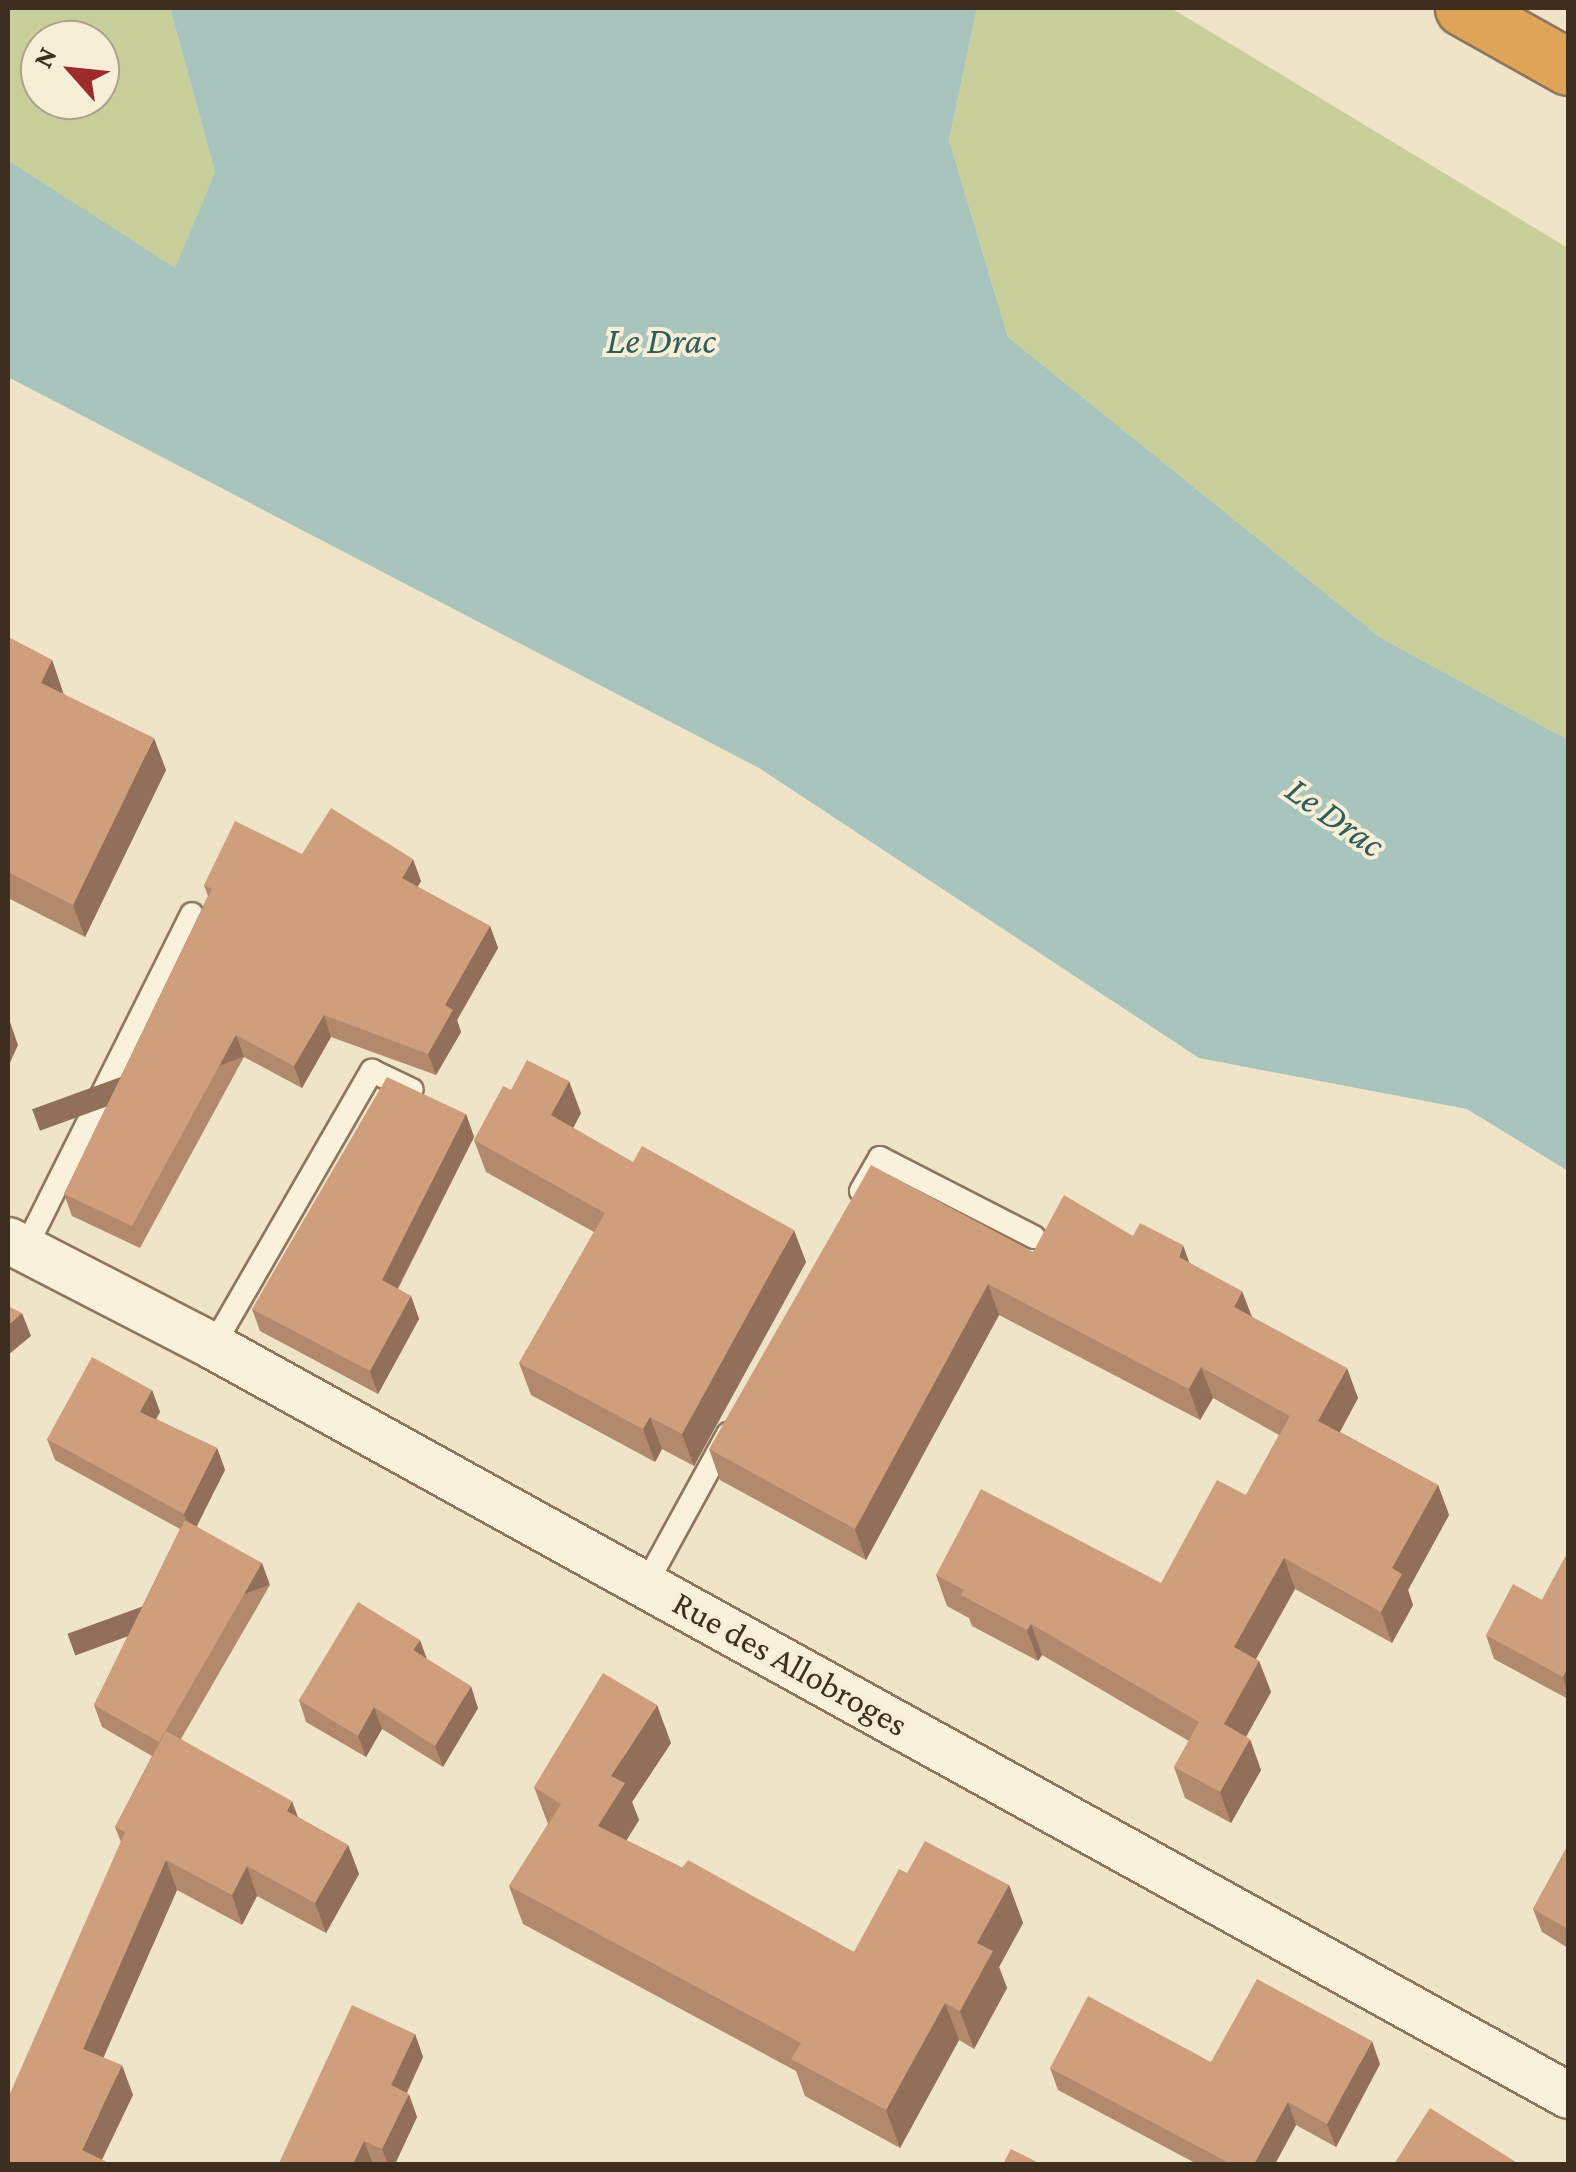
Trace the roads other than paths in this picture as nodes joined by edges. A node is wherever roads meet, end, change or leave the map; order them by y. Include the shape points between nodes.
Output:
1 (1463, 8) edge
2 (1568, 67) edge
3 (192, 914) dead end
4 (412, 1091) edge
5 (851, 1210) edge
6 (1034, 1237) dead end
7 (16, 1244) edge
8 (213, 1346) junction
9 (736, 1420) edge
10 (646, 1584) junction
11 (1568, 2095) edge

1 - 2 highway
3 - 7 lane
4 - 8 lane via 372,1071
5 - 6 lane via 880,1158
7 - 8 street, Rue des Allobroges
8 - 10 street, Rue des Allobroges
9 - 10 lane
10 - 11 street, Rue des Allobroges

